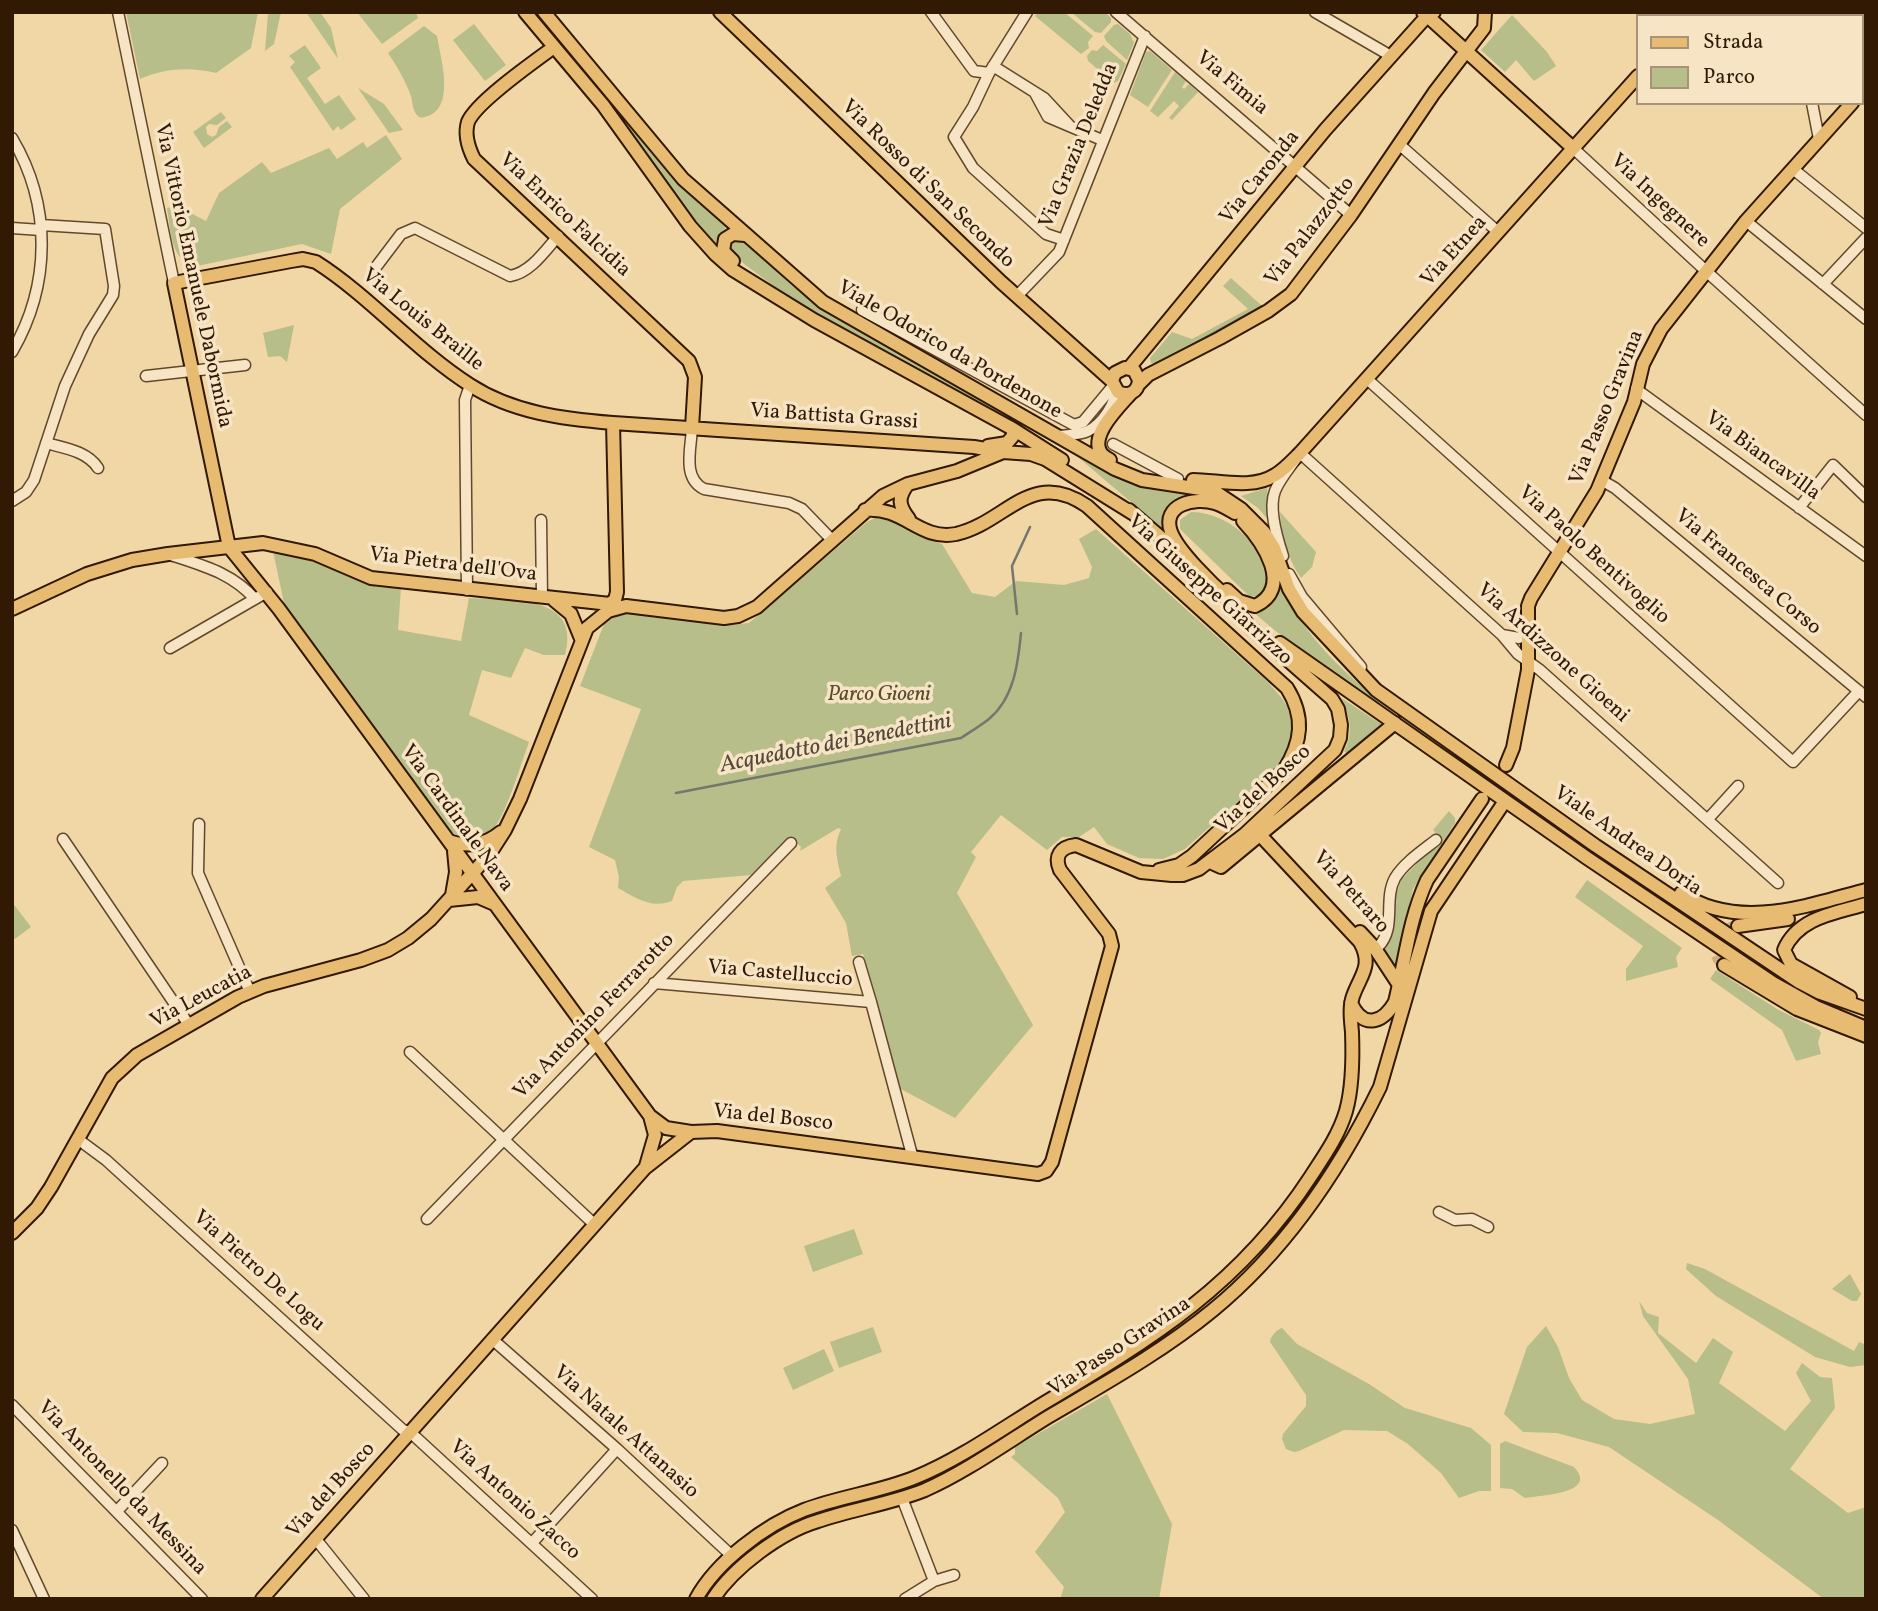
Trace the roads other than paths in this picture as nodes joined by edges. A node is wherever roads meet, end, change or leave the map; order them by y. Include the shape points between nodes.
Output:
1 (118, 12) edge
2 (525, 12) edge
3 (544, 12) edge
4 (554, 12) edge
5 (720, 12) edge
6 (931, 12) edge
7 (1027, 12) edge
8 (1116, 12) edge
9 (1315, 12) edge
10 (1428, 13) edge
11 (1489, 13) edge
12 (1145, 36) junction
13 (554, 47) junction
14 (1466, 51) junction
15 (1391, 56) junction
16 (991, 70) junction
17 (1636, 78) edge
18 (606, 86) junction
19 (1812, 105) edge
20 (1850, 105) edge
21 (12, 138) edge
22 (1819, 139) junction
23 (1102, 140) junction
24 (1400, 145) junction
25 (1573, 148) junction
26 (1296, 165) junction
27 (1793, 169) junction
28 (1351, 215) junction
29 (1746, 221) junction
30 (12, 228) edge
31 (41, 228) junction
32 (1866, 228) edge
33 (1498, 232) junction
34 (746, 235) junction
35 (558, 236) junction
36 (1866, 238) edge
37 (1064, 240) junction
38 (376, 267) dead end
39 (1706, 271) junction
40 (174, 283) junction
41 (1823, 284) junction
42 (1017, 296) junction
43 (778, 299) junction
44 (862, 310) dead end
45 (1866, 319) edge
46 (12, 352) edge
47 (245, 365) dead end
48 (1129, 368) junction
49 (192, 372) junction
50 (146, 376) dead end
51 (1367, 379) junction
52 (470, 385) junction
53 (1114, 385) junction
54 (1135, 389) junction
55 (1636, 389) junction
56 (1866, 415) edge
57 (613, 423) junction
58 (692, 428) junction
59 (1013, 429) junction
60 (1059, 436) junction
61 (46, 443) junction
62 (1113, 444) dead end
63 (974, 447) junction
64 (1003, 452) junction
65 (1300, 453) junction
66 (969, 466) junction
67 (98, 468) dead end
68 (1130, 475) junction
69 (1159, 478) junction
70 (1601, 480) junction
71 (908, 484) junction
72 (1222, 495) junction
73 (1866, 497) edge
74 (12, 501) edge
75 (1799, 508) junction
76 (865, 510) junction
77 (1131, 511) junction
78 (1238, 515) junction
79 (541, 520) dead end
80 (914, 525) junction
81 (1259, 527) junction
82 (832, 540) junction
83 (229, 547) junction
84 (1560, 552) junction
85 (167, 554) junction
86 (1866, 556) edge
87 (1201, 571) junction
88 (467, 590) junction
89 (1224, 595) junction
90 (261, 596) junction
91 (547, 597) junction
92 (613, 598) junction
93 (626, 606) junction
94 (12, 609) edge
95 (1528, 631) junction
96 (1502, 635) junction
97 (581, 637) junction
98 (170, 648) dead end
99 (1529, 661) junction
100 (1376, 690) junction
101 (1862, 694) edge
102 (1395, 723) junction
103 (1506, 765) dead end
104 (1738, 786) dead end
105 (1482, 799) dead end
106 (1505, 801) junction
107 (1265, 816) junction
108 (1708, 819) junction
109 (199, 824) dead end
110 (505, 830) junction
111 (1263, 832) junction
112 (1245, 834) junction
113 (63, 839) dead end
114 (1436, 840) dead end
115 (1207, 842) junction
116 (791, 843) dead end
117 (451, 844) junction
118 (1598, 847) junction
119 (1210, 862) junction
120 (1141, 872) junction
121 (473, 874) junction
122 (1778, 883) dead end
123 (1866, 890) edge
124 (1866, 897) edge
125 (450, 898) junction
126 (494, 904) junction
127 (1866, 904) edge
128 (1738, 926) tunnel mouth
129 (1369, 949) junction
130 (859, 961) dead end
131 (1724, 965) dead end
132 (654, 984) junction
133 (1399, 985) junction
134 (250, 992) junction
135 (871, 1002) junction
136 (1351, 1003) junction
137 (1866, 1008) edge
138 (188, 1025) junction
139 (1866, 1028) edge
140 (1394, 1037) junction
141 (1866, 1037) edge
142 (597, 1041) junction
143 (411, 1052) dead end
144 (650, 1116) junction
145 (691, 1132) junction
146 (504, 1139) junction
147 (79, 1140) junction
148 (912, 1155) junction
149 (645, 1168) junction
150 (1439, 1212) dead end
151 (30, 1217) junction
152 (12, 1218) edge
153 (427, 1219) dead end
154 (594, 1224) junction
155 (1488, 1227) dead end
156 (12, 1233) edge
157 (492, 1339) junction
158 (12, 1405) edge
159 (410, 1432) junction
160 (617, 1449) junction
161 (162, 1463) dead end
162 (902, 1498) junction
163 (118, 1510) junction
164 (12, 1530) edge
165 (315, 1538) junction
166 (532, 1543) junction
167 (732, 1556) junction
168 (954, 1575) dead end
169 (934, 1581) junction
170 (919, 1594) edge
171 (44, 1599) edge
172 (202, 1599) edge
173 (262, 1599) edge
174 (364, 1599) edge
175 (592, 1599) edge
176 (695, 1599) edge
177 (713, 1599) edge
178 (905, 1599) edge

1 - 40 street, Via Vittorio Emanuele Dabormida
2 - 13 main road, Viale Odorico da Pordenone
3 - 18 main road, Viale Odorico da Pordenone
4 - 18 main road
5 - 42 main road, Via Rosso di San Secondo
6 - 16 street via 974,71
7 - 16 street
8 - 12 street, Via Fimia
9 - 15 street
10 - 14 main road, Via Ingegnere
10 - 15 main road, Via Caronda
11 - 14 main road, Via Palazzotto
12 - 23 street, Via Grazia Deledda
12 - 26 street, Via Fimia
13 - 35 main road, Via Enrico Falcidia via 485,102 469,120 466,135 474,159
13 - 43 main road, Viale Odorico da Pordenone via 603,105 702,241 733,270
14 - 24 main road, Via Palazzotto
14 - 25 main road, Via Ingegnere
15 - 26 main road, Via Caronda
16 - 23 street via 1051,103 1069,125
16 - 37 street via 954,137 982,176 1046,234
17 - 25 main road, Via Etnea
18 - 34 main road, Viale Odorico da Pordenone via 683,179
19 - 22 street
20 - 22 main road, Via Passo Gravina
21 - 31 street via 33,183
22 - 27 main road, Via Passo Gravina
23 - 37 street, Via Grazia Deledda
24 - 28 main road, Via Palazzotto
24 - 33 street
25 - 33 main road, Via Etnea
25 - 39 street, Via Ingegnere
26 - 28 street, Via Fimia
26 - 48 main road, Via Caronda
27 - 29 main road, Via Passo Gravina
27 - 32 street
28 - 54 main road, Via Palazzotto via 1283,301 1148,375
29 - 39 main road, Via Passo Gravina
29 - 41 street
30 - 31 street
31 - 46 street via 39,285
31 - 61 street via 105,229 114,286 65,386
33 - 51 main road, Via Etnea
34 - 43 main road via 729,236 723,251
34 - 60 main road, Viale Odorico da Pordenone via 823,302
35 - 38 street via 526,270 510,276 422,230 409,229
35 - 58 main road, Via Enrico Falcidia via 689,361 695,377
36 - 41 street
37 - 42 street, Via Grazia Deledda
39 - 55 main road, Via Passo Gravina via 1661,329
39 - 56 street, Via Ingegnere
40 - 49 main road, Via Vittorio Emanuele Dabormida
40 - 52 main road, Via Louis Braille via 303,259 316,262
41 - 45 street
42 - 53 main road, Via Rosso di San Secondo
43 - 59 main road, Viale Odorico da Pordenone
44 - 53 street via 1074,425 1083,422
47 - 49 street
48 - 53 main road via 1117,370
48 - 54 main road via 1137,374
49 - 50 street
49 - 83 main road, Via Vittorio Emanuele Dabormida
51 - 65 main road, Via Etnea
51 - 84 street, Via Paolo Bentivoglio
52 - 57 main road, Via Louis Braille via 536,413
52 - 88 street via 465,400
53 - 54 main road via 1121,394
53 - 60 street via 1115,401 1094,427
54 - 68 main road, Via Palazzotto via 1100,432 1098,444 1101,453
55 - 70 main road, Via Passo Gravina
55 - 75 street, Via Biancavilla
57 - 58 main road, Via Louis Braille
57 - 92 main road
58 - 63 main road, Via Battista Grassi
58 - 82 street via 690,477 695,485 789,503 802,509
59 - 63 main road via 1007,443
59 - 77 main road, Viale Odorico da Pordenone
60 - 68 main road, Viale Odorico da Pordenone
61 - 67 street via 83,454
61 - 74 street via 30,486
62 - 69 street
63 - 64 main road
63 - 66 street
64 - 66 main road
64 - 77 main road via 1045,459
65 - 69 main road, Via Etnea via 1265,480
65 - 96 street, Via Ardizzone Gioeni
65 - 100 street via 1273,498 1279,545 1298,591
66 - 71 main road
68 - 69 main road, Viale Odorico da Pordenone
69 - 72 main road
70 - 84 main road, Via Passo Gravina
70 - 101 street, Via Francesca Corso
71 - 76 main road
71 - 80 main road via 900,506
72 - 78 main road
72 - 81 main road
73 - 75 street via 1833,465
75 - 86 street, Via Biancavilla
76 - 80 main road, Via Giuseppe Giarrizzo via 887,510
76 - 82 main road
77 - 87 main road
78 - 81 main road
78 - 87 main road via 1202,501 1185,503 1171,514 1174,537
78 - 87 main road via 1263,548 1274,575 1272,593 1255,606 1246,604
79 - 91 street
80 - 115 main road, Via Giuseppe Giarrizzo via 948,535 964,532 1033,494 1055,492 1074,497 1287,688 1299,718 1292,757 1278,778
81 - 100 main road via 1310,621
82 - 93 main road via 757,607 738,616
83 - 85 main road, Via Pietra dell'Ova
83 - 88 main road, Via Pietra dell'Ova via 283,545 371,578
83 - 90 main road, Via Cardinale Nava
84 - 95 main road, Via Passo Gravina via 1531,598
84 - 101 street, Via Paolo Bentivoglio via 1793,762
85 - 90 street via 225,573
85 - 94 main road, Via Pietra dell'Ova via 104,568
87 - 89 main road
88 - 91 main road, Via Pietra dell'Ova
89 - 102 main road, Viale Andrea Doria via 1300,658
89 - 107 main road, Via del Bosco via 1249,626 1325,692 1338,709 1341,725 1338,744 1329,757
90 - 98 street
90 - 117 main road, Via Cardinale Nava
91 - 92 main road, Via Pietra dell'Ova
91 - 97 main road via 571,614
92 - 93 main road
92 - 97 main road via 590,617
93 - 97 main road via 601,615
95 - 96 street via 1519,638
95 - 99 main road, Via Passo Gravina
96 - 99 street, Via Ardizzone Gioeni
97 - 110 main road, Via Leucatia
99 - 103 main road, Via Passo Gravina
99 - 108 street, Via Ardizzone Gioeni
100 - 118 main road, Viale Andrea Doria
102 - 106 main road, Viale Andrea Doria
102 - 111 main road, Via del Bosco
104 - 108 street
105 - 133 main road via 1427,880 1415,910
106 - 139 main road, Viale Andrea Doria via 1773,983
106 - 140 main road, Via Passo Gravina via 1431,911
107 - 111 main road
107 - 112 main road, Via del Bosco
108 - 122 street, Via Ardizzone Gioeni
109 - 134 street via 198,873
110 - 117 main road via 492,840
110 - 121 main road, Via Leucatia
111 - 112 main road
111 - 119 main road, Via del Bosco via 1222,867
111 - 129 main road, Via Petraro
112 - 119 main road, Via del Bosco
113 - 138 street
114 - 129 street via 1396,877 1385,939
115 - 119 main road
115 - 120 main road, Via del Bosco via 1179,865
116 - 132 street, Via Antonino Ferrarotto
117 - 121 main road, Via Cardinale Nava
117 - 125 main road via 456,873
118 - 123 main road via 1710,908 1773,913
118 - 137 main road, Viale Andrea Doria via 1799,982
119 - 120 main road, Via del Bosco via 1183,875
120 - 148 main road, Via del Bosco via 1076,845 1062,849 1057,858 1060,870 1110,934 1112,946 1046,1171 1038,1174
121 - 125 main road, Via Leucatia
121 - 126 main road, Via Cardinale Nava
124 - 128 main road via 1790,919
125 - 126 main road via 478,897
125 - 134 main road, Via Leucatia via 422,928 388,950
126 - 142 main road, Via Cardinale Nava
127 - 137 main road via 1812,920 1792,936 1784,950 1791,964
129 - 133 main road, Via Petraro
129 - 136 main road
130 - 135 street
131 - 141 main road via 1797,1009
132 - 135 street, Via Castelluccio
132 - 142 street, Via Antonino Ferrarotto
133 - 136 main road via 1395,1002 1378,1021 1358,1014
133 - 140 main road
134 - 138 main road, Via Leucatia
135 - 148 street, Via Castelluccio
136 - 167 main road, Via Passo Gravina via 1351,1090 1342,1124 1289,1210 1220,1284 1132,1350 941,1465 897,1484 794,1514
138 - 147 main road, Via Leucatia via 119,1069
140 - 162 main road, Via Passo Gravina via 1380,1087 1349,1145 1301,1219 1245,1281 1142,1362 945,1480
142 - 144 main road, Via Cardinale Nava
142 - 146 street, Via Antonino Ferrarotto
143 - 146 street
144 - 145 main road via 666,1128
144 - 149 main road via 655,1135
145 - 148 main road, Via del Bosco via 717,1131
145 - 149 main road, Via del Bosco
146 - 153 street, Via Antonino Ferrarotto
146 - 154 street
147 - 151 main road, Via Leucatia
147 - 159 street, Via Pietro De Logu
149 - 154 main road, Via del Bosco
150 - 155 street
151 - 152 street
151 - 156 main road, Via Leucatia
154 - 157 main road, Via del Bosco
157 - 159 main road, Via del Bosco
157 - 160 street, Via Natale Attanasio
158 - 163 street, Via Antonello da Messina
159 - 165 main road, Via del Bosco
159 - 166 street, Via Antonio Zacco
160 - 166 street
160 - 167 street, Via Natale Attanasio
161 - 163 street
162 - 169 street
162 - 177 main road, Via Passo Gravina via 799,1528 743,1566
163 - 172 street, Via Antonello da Messina
164 - 171 street
165 - 173 main road, Via del Bosco
165 - 174 street
166 - 175 street, Via Antonio Zacco
167 - 176 main road, Via Passo Gravina
168 - 169 street
169 - 170 street
170 - 178 street

